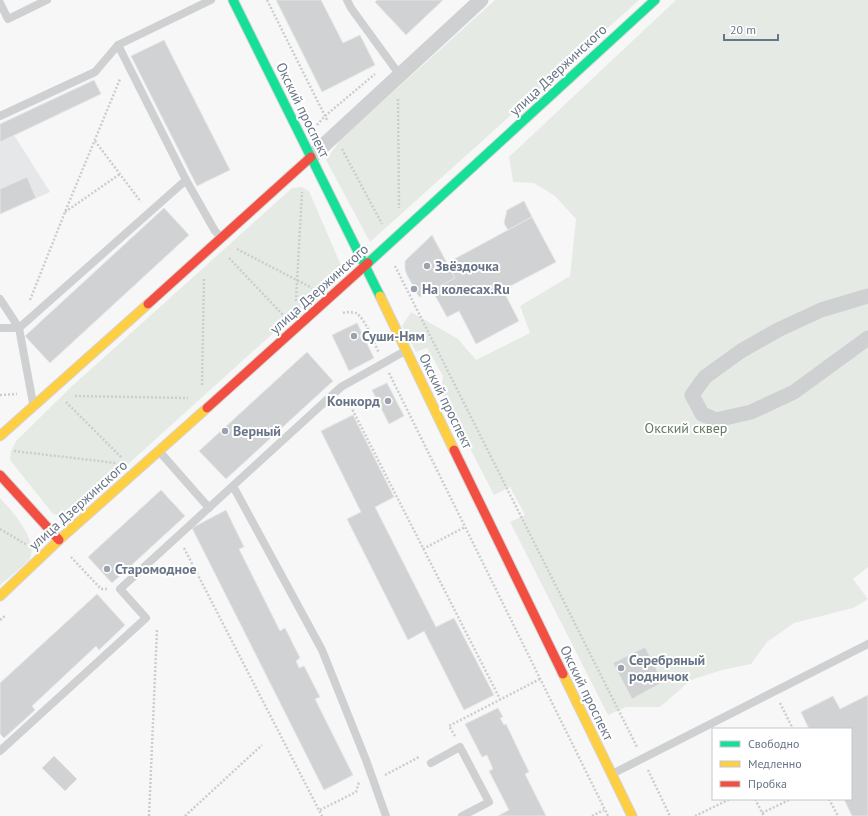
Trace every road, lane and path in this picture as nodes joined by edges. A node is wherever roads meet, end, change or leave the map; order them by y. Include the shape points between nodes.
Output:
1 (47, 0) edge
2 (210, 0) edge
3 (233, 0) edge
4 (267, 0) edge
5 (347, 0) edge
6 (481, 0) edge
7 (655, 0) edge
8 (0, 3) edge
9 (118, 45) junction
10 (127, 62) junction
11 (399, 74) junction
12 (398, 96) dead end
13 (0, 116) edge
14 (334, 135) junction
15 (94, 140) junction
16 (311, 157) junction
17 (297, 169) junction
18 (120, 174) junction
19 (186, 180) junction
20 (65, 212) junction
21 (149, 213) junction
22 (404, 230) junction
23 (218, 240) junction
24 (391, 242) junction
25 (202, 255) junction
26 (365, 266) junction
27 (297, 280) junction
28 (868, 296) edge
29 (330, 298) junction
30 (0, 299) edge
31 (345, 312) junction
32 (340, 315) dead end
33 (0, 328) edge
34 (19, 328) junction
35 (295, 329) junction
36 (868, 338) edge
37 (406, 350) junction
38 (384, 363) junction
39 (341, 388) junction
40 (202, 390) dead end
41 (61, 396) dead end
42 (69, 396) dead end
43 (194, 398) dead end
44 (34, 406) junction
45 (15, 422) junction
46 (0, 427) edge
47 (0, 436) edge
48 (11, 451) dead end
49 (159, 451) junction
50 (122, 459) dead end
51 (120, 463) dead end
52 (0, 476) edge
53 (233, 486) junction
54 (209, 508) junction
55 (466, 528) junction
56 (178, 536) junction
57 (59, 540) junction
58 (423, 549) junction
59 (76, 552) dead end
60 (120, 590) junction
61 (0, 596) edge
62 (12, 610) dead end
63 (0, 620) edge
64 (157, 629) dead end
65 (868, 644) edge
66 (540, 679) junction
67 (774, 692) junction
68 (500, 699) junction
69 (792, 728) edge
70 (450, 741) dead end
71 (262, 745) dead end
72 (0, 751) edge
73 (420, 756) dead end
74 (642, 759) junction
75 (366, 760) junction
76 (431, 762) dead end
77 (612, 775) junction
78 (374, 781) junction
79 (728, 800) edge
80 (756, 800) edge
81 (789, 800) edge
82 (830, 800) edge
83 (320, 810) junction
84 (604, 810) junction
85 (763, 815) edge
86 (149, 816) edge
87 (185, 816) edge
88 (322, 816) edge
89 (386, 816) edge
90 (462, 816) edge
91 (592, 816) edge
92 (608, 816) edge
93 (632, 816) edge
94 (670, 816) edge
95 (695, 816) edge
96 (838, 816) edge

1 - 8 lane via 8,19
2 - 9 lane
3 - 16 main road, Окский проспект
4 - 14 path
5 - 11 lane
6 - 11 street
7 - 22 main road, улица Дзержинского
9 - 10 lane
9 - 13 lane via 95,72
10 - 15 path
10 - 19 lane
11 - 14 street
12 - 22 path via 400,216
14 - 16 street
14 - 24 path
15 - 18 path
15 - 20 path
16 - 17 main road
16 - 26 main road, Окский проспект
17 - 23 main road
17 - 27 path via 302,187
18 - 20 path
18 - 21 path
19 - 21 lane
19 - 23 lane
20 - 34 path
21 - 34 lane
22 - 24 main road, улица Дзержинского
23 - 25 main road
23 - 27 path
23 - 35 path
24 - 26 main road, улица Дзержинского
24 - 74 path via 391,258
25 - 40 path via 205,266
25 - 44 main road
26 - 29 main road, улица Дзержинского
26 - 37 main road, Окский проспект
27 - 29 path
27 - 35 path
28 - 36 street via 821,310 778,330 705,377 692,395 702,414 716,420 751,412 794,392
29 - 31 path
29 - 35 main road, улица Дзержинского
30 - 34 lane
31 - 32 path
31 - 38 path via 356,313 362,319
33 - 34 lane
34 - 44 lane
35 - 49 main road, улица Дзержинского
37 - 38 lane
37 - 77 main road, Окский проспект
38 - 39 lane
38 - 55 path
39 - 53 lane
39 - 58 path
41 - 50 path
42 - 43 path
44 - 45 main road
45 - 46 main road
45 - 47 main road
48 - 51 path
49 - 54 lane
49 - 57 main road, улица Дзержинского
52 - 57 main road
53 - 54 lane
53 - 75 lane via 322,650
54 - 56 lane
55 - 58 path
55 - 66 path
56 - 60 lane
56 - 83 path
57 - 61 main road, улица Дзержинского
58 - 68 path
59 - 60 path via 70,557 101,589
60 - 72 lane via 146,618
62 - 63 path
64 - 86 path
65 - 67 lane
66 - 68 path
66 - 84 path
67 - 69 path
67 - 74 lane
68 - 70 path via 449,726 456,738
71 - 87 path
73 - 78 path
74 - 77 lane
74 - 94 path
75 - 78 lane
75 - 83 path via 356,792
76 - 90 lane via 460,747 489,802
77 - 93 main road, Окский проспект
78 - 89 lane
79 - 95 path
80 - 85 path
81 - 85 path
82 - 96 path
83 - 88 path
84 - 91 path
84 - 92 path

